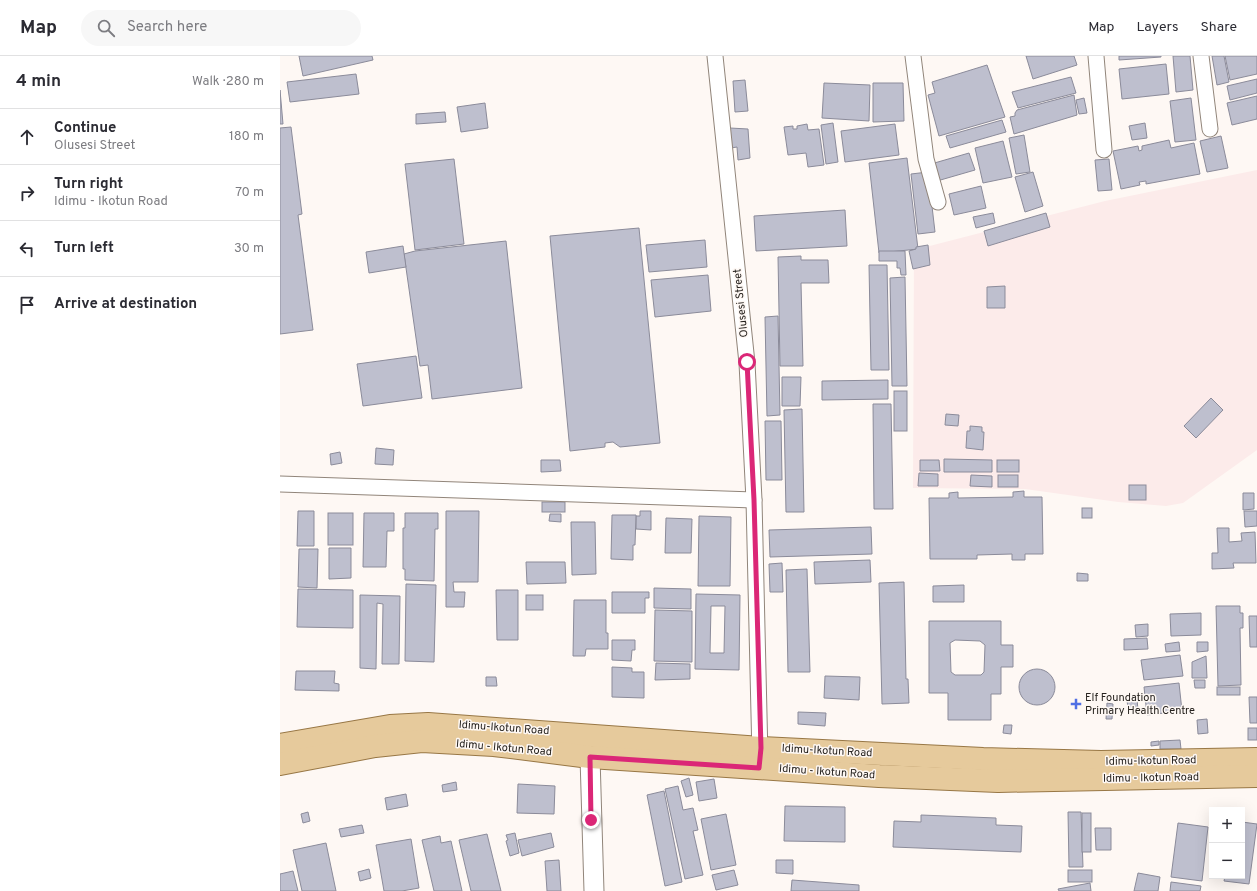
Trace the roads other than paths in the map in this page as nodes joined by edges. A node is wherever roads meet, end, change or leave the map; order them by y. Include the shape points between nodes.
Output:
1 (715, 56) edge
2 (913, 56) edge
3 (1096, 56) edge
4 (1201, 56) edge
5 (1210, 129) dead end
6 (1104, 150) dead end
7 (938, 202) dead end
8 (280, 484) edge
9 (754, 500) junction
10 (280, 745) edge
11 (590, 757) junction
12 (760, 758) junction
13 (1257, 759) edge
14 (280, 764) edge
15 (1257, 776) edge
16 (594, 891) edge

1 - 9 street, Olusesi Street via 747,362
2 - 7 street via 926,159
3 - 6 street
4 - 5 street
8 - 9 street
9 - 12 street, Olusesi Street
10 - 12 main road, Idimu-Ikotun Road via 390,726 428,724
11 - 12 main road, Idimu - Ikotun Road
11 - 14 main road, Idimu - Ikotun Road via 494,745 422,741 375,746
11 - 16 street
12 - 13 main road, Idimu-Ikotun Road via 1101,762
12 - 15 main road, Idimu - Ikotun Road via 879,776 998,781

